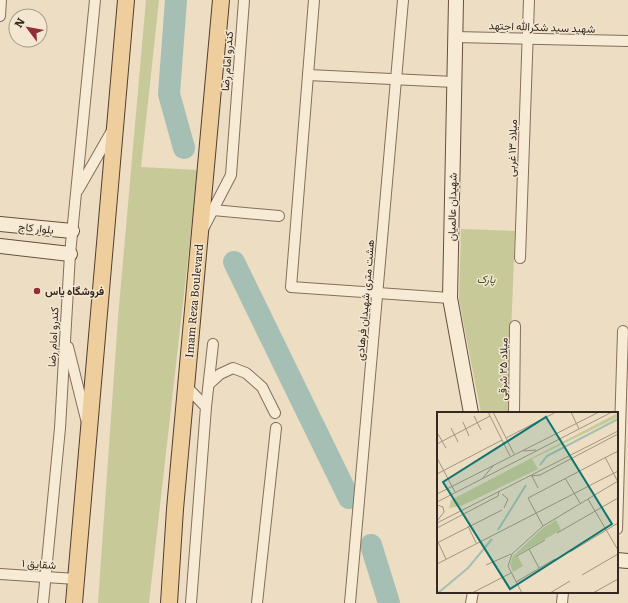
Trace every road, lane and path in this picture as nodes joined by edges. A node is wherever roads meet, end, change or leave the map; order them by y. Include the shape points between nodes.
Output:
1 (1, 0) edge
2 (95, 0) edge
3 (126, 0) edge
4 (221, 0) edge
5 (244, 0) edge
6 (314, 0) edge
7 (403, 0) edge
8 (456, 0) edge
9 (529, 0) edge
10 (0, 15) edge
11 (455, 36) junction
12 (528, 39) junction
13 (628, 41) edge
14 (308, 75) junction
15 (396, 79) junction
16 (454, 82) junction
17 (116, 123) junction
18 (76, 193) junction
19 (213, 210) junction
20 (279, 216) dead end
21 (0, 224) edge
22 (54, 229) junction
23 (72, 231) junction
24 (199, 236) junction
25 (0, 246) edge
26 (50, 251) junction
27 (70, 254) junction
28 (520, 258) dead end
29 (377, 293) junction
30 (450, 298) junction
31 (515, 326) dead end
32 (623, 331) dead end
33 (65, 337) junction
34 (213, 344) dead end
35 (209, 384) junction
36 (186, 386) junction
37 (206, 407) junction
38 (471, 412) edge
39 (514, 412) edge
40 (275, 413) dead end
41 (619, 426) edge
42 (276, 428) dead end
43 (89, 431) junction
44 (618, 478) edge
45 (618, 560) edge
46 (628, 561) edge
47 (0, 574) edge
48 (46, 577) junction
49 (76, 579) junction
50 (473, 593) edge
51 (563, 593) edge
52 (43, 603) edge
53 (74, 603) edge
54 (169, 603) edge
55 (191, 603) edge
56 (257, 603) edge
57 (350, 603) edge
58 (471, 603) edge
59 (562, 603) edge

1 - 10 street
2 - 18 street, کندرو امام رضا
3 - 17 main road
4 - 24 main road, Imam Reza Boulevard
5 - 19 street, کندرو امام رضا via 231,175
6 - 14 street
7 - 15 street, هشت متری شهیدان فرهادی
8 - 11 street, شهیدان عالمیان
9 - 12 street, میلاد ۱۳ غربی
11 - 12 street, شهید سید شکرالله اجتهد
11 - 16 street, شهیدان عالمیان
12 - 13 street, شهید سید شکرالله اجتهد
12 - 28 street, میلاد ۱۳ غربی
14 - 15 street
14 - 29 street via 291,287
15 - 16 street
15 - 29 street, هشت متری شهیدان فرهادی
16 - 30 street, شهیدان عالمیان
17 - 18 street
17 - 43 main road
18 - 23 street, کندرو امام رضا
19 - 20 street
19 - 24 street, کندرو امام رضا
21 - 22 street, بلوار کاج
22 - 23 street, بلوار کاج
22 - 26 street via 58,240 56,247
23 - 27 street, کندرو امام رضا
24 - 36 main road, Imam Reza Boulevard
25 - 26 street, بلوار کاج
26 - 27 street, بلوار کاج
27 - 33 street, کندرو امام رضا
29 - 30 street
29 - 57 street, هشت متری شهیدان فرهادی
30 - 38 street, شهیدان عالمیان
31 - 39 street, میلاد ۲۵ شرقی
32 - 41 street
33 - 43 street
33 - 48 street, کندرو امام رضا via 60,428
34 - 35 street
35 - 37 street
35 - 40 street via 220,374 233,368 246,373 262,387
36 - 37 street
36 - 54 main road, Imam Reza Boulevard
37 - 55 street
41 - 44 street
42 - 56 street
43 - 49 main road
45 - 46 street
47 - 48 street, شقایق ۱
48 - 49 street, شقایق ۱
48 - 52 street, کندرو امام رضا
49 - 53 main road
50 - 58 street
51 - 59 street

